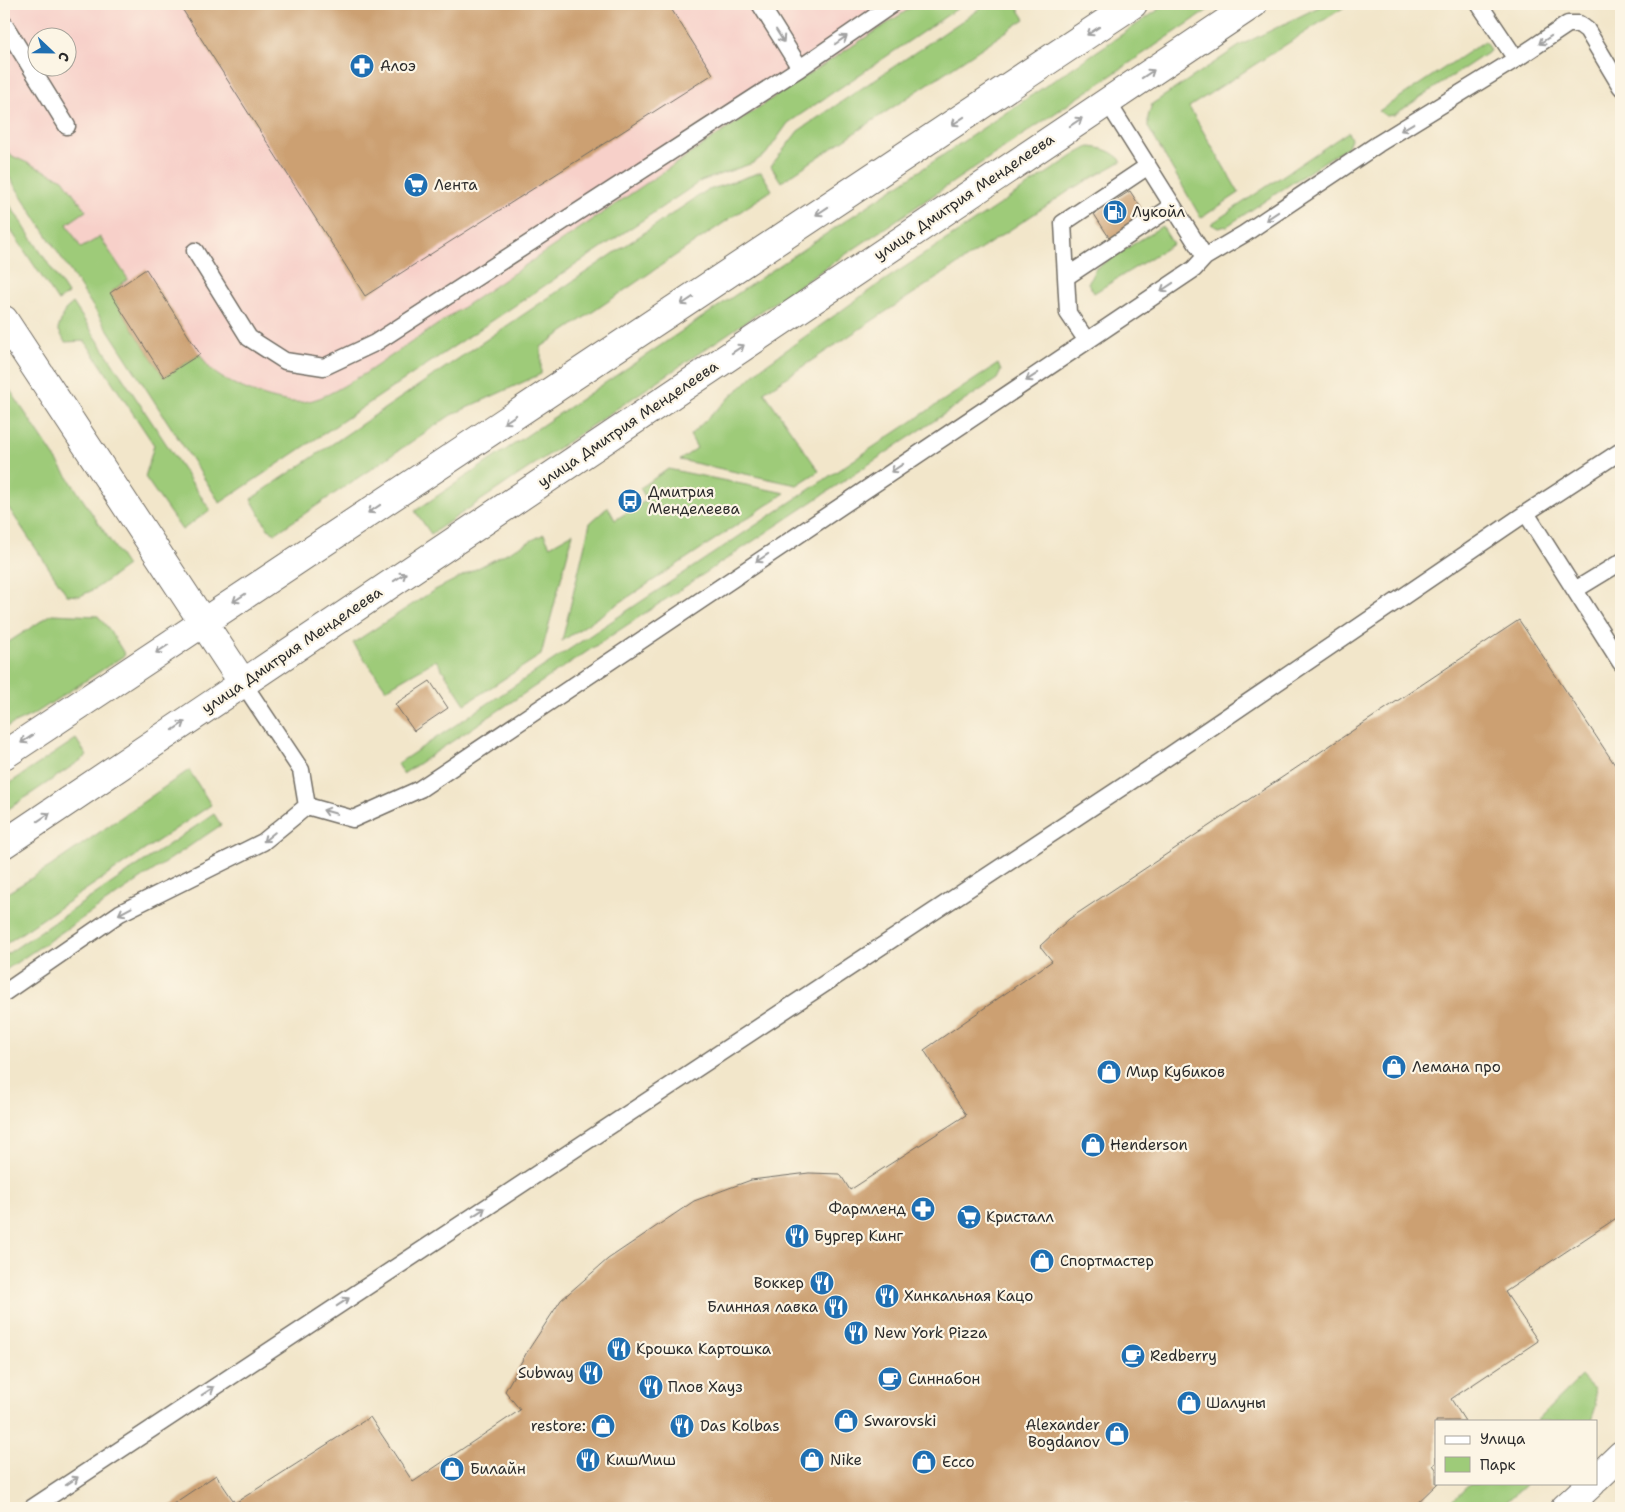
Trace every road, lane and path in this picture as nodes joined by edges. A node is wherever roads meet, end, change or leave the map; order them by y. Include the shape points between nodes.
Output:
1 (760, 4) edge
2 (893, 4) edge
3 (1133, 4) edge
4 (1253, 4) edge
5 (1479, 4) edge
6 (4, 24) edge
7 (1516, 60) junction
8 (800, 68) junction
9 (1621, 87) edge
10 (1107, 101) junction
11 (67, 126) dead end
12 (1148, 166) junction
13 (1173, 206) junction
14 (195, 251) dead end
15 (1205, 257) junction
16 (1066, 277) junction
17 (4, 320) edge
18 (1087, 341) junction
19 (1621, 451) edge
20 (1526, 513) junction
21 (1621, 562) edge
22 (1575, 590) junction
23 (203, 622) junction
24 (1621, 663) edge
25 (243, 683) junction
26 (4, 754) edge
27 (307, 806) junction
28 (4, 844) edge
29 (4, 993) edge
30 (1621, 1456) edge
31 (1598, 1477) edge
32 (1591, 1484) edge
33 (32, 1508) edge
34 (1565, 1508) edge

1 -> 8 lane
8 -> 2 lane
3 -> 23 street
10 -> 4 street, улица Дмитрия Менделеева
5 - 7 lane
6 - 11 lane
9 -> 7 lane via 1587,30 1579,24 1568,24
7 -> 15 lane via 1378,144
8 - 14 lane via 375,343 324,367 286,361 249,338
10 - 12 lane
25 -> 10 street, улица Дмитрия Менделеева
12 - 13 lane
12 - 16 lane via 1062,223
13 - 15 lane
13 - 16 lane
15 -> 18 lane via 1194,269
16 - 18 lane via 1068,313
17 - 23 street
18 -> 27 lane via 420,789 353,819
19 - 20 lane
20 - 22 lane
33 -> 20 lane via 1172,754
21 - 22 lane
22 - 24 lane
23 - 25 street
23 -> 26 street
25 - 27 lane via 301,770
28 -> 25 street, улица Дмитрия Менделеева
27 -> 29 lane via 263,842 120,913
30 - 31 street
32 - 34 street

